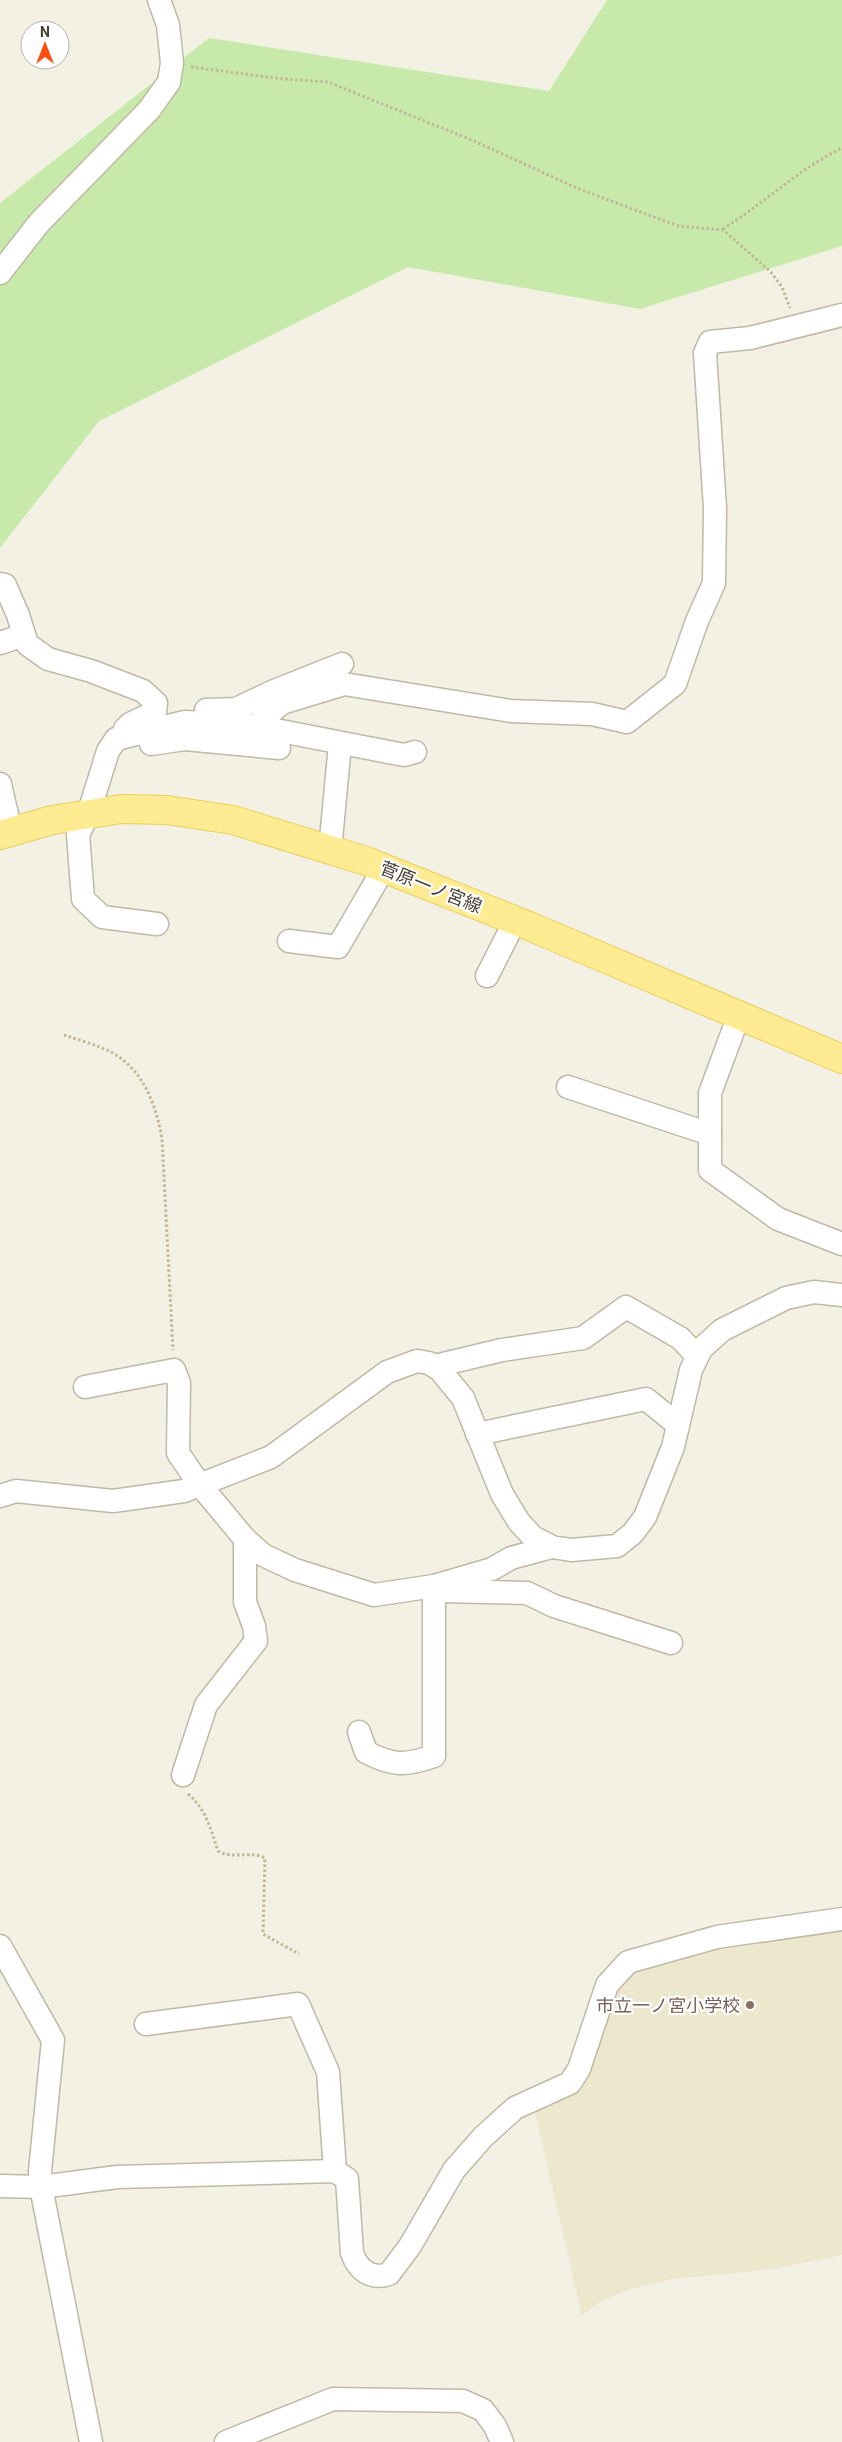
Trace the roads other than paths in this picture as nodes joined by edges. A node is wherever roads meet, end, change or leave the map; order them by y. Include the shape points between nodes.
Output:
1 (158, 0) edge
2 (0, 273) edge
3 (842, 315) edge
4 (0, 584) edge
5 (24, 635) junction
6 (0, 643) edge
7 (342, 664) dead end
8 (156, 712) junction
9 (255, 726) junction
10 (112, 745) junction
11 (279, 748) dead end
12 (415, 752) dead end
13 (339, 754) dead end
14 (0, 784) edge
15 (89, 812) junction
16 (6, 834) edge
17 (330, 850) junction
18 (384, 868) junction
19 (515, 921) junction
20 (157, 924) dead end
21 (289, 941) dead end
22 (487, 976) dead end
23 (739, 1015) junction
24 (842, 1059) edge
25 (568, 1087) dead end
26 (710, 1134) junction
27 (842, 1244) edge
28 (842, 1295) edge
29 (697, 1356) junction
30 (435, 1366) junction
31 (85, 1387) dead end
32 (678, 1425) junction
33 (477, 1434) junction
34 (200, 1485) junction
35 (0, 1496) edge
36 (245, 1539) junction
37 (552, 1547) junction
38 (486, 1571) junction
39 (434, 1589) junction
40 (527, 1593) junction
41 (671, 1643) dead end
42 (359, 1732) dead end
43 (183, 1775) road end
44 (842, 1919) edge
45 (0, 1946) edge
46 (146, 2024) dead end
47 (336, 2171) junction
48 (0, 2186) edge
49 (41, 2187) junction
50 (91, 2442) edge
51 (226, 2442) edge
52 (502, 2442) edge

1 - 2 street via 168,24 172,63 169,82 149,110 39,223
3 - 9 street via 750,338 710,342 705,353 715,508 714,583 697,620 675,684 627,722 592,714 511,711 344,684 282,703
4 - 5 street via 5,585
5 - 6 street
5 - 8 street via 26,644 48,659 143,691 156,703
7 - 8 street via 236,709
8 - 10 street via 130,724
9 - 10 street via 185,722
9 - 12 street via 404,755
10 - 11 street via 185,739
10 - 15 street
13 - 17 street
14 - 16 street
15 - 16 main road, 菅原一ノ宮線
15 - 17 main road, 菅原一ノ宮線 via 167,810 234,820
15 - 20 street via 78,835 83,899 102,916
17 - 18 main road, 菅原一ノ宮線
18 - 19 main road, 菅原一ノ宮線
18 - 21 street via 338,947
19 - 22 street
19 - 23 main road, 菅原一ノ宮線
23 - 24 main road, 菅原一ノ宮線
23 - 26 street via 710,1093
25 - 26 street
26 - 27 street via 710,1170 778,1219
28 - 29 street via 814,1292 786,1298 722,1330 700,1349
29 - 30 street via 680,1338 626,1307 583,1338 502,1350
29 - 32 street
30 - 33 street via 462,1398
30 - 34 street via 417,1361 387,1372 271,1457
31 - 34 street via 174,1370 179,1383 178,1453
32 - 33 street via 646,1399
32 - 37 street via 673,1447 646,1517 634,1533 617,1546 588,1550
33 - 37 street via 502,1494 519,1522 533,1537
34 - 35 street via 184,1491 113,1501 16,1491
34 - 36 street
36 - 39 street via 263,1555 295,1570 374,1595
36 - 43 street via 245,1602 256,1641 206,1705
37 - 38 street via 511,1558
38 - 39 street
38 - 40 street
39 - 40 street
39 - 42 street via 434,1756 415,1762 386,1763 366,1752
40 - 41 street via 554,1606
44 - 47 street via 717,1937 628,1962 607,1985 579,2068 570,2083 515,2108 483,2138 454,2170 410,2246 389,2274 370,2275 355,2262 347,2179
45 - 49 street via 53,2040
46 - 47 street via 298,2004 328,2072
47 - 49 street via 117,2177
48 - 49 street
49 - 50 street
51 - 52 street via 333,2399 462,2401 483,2410

